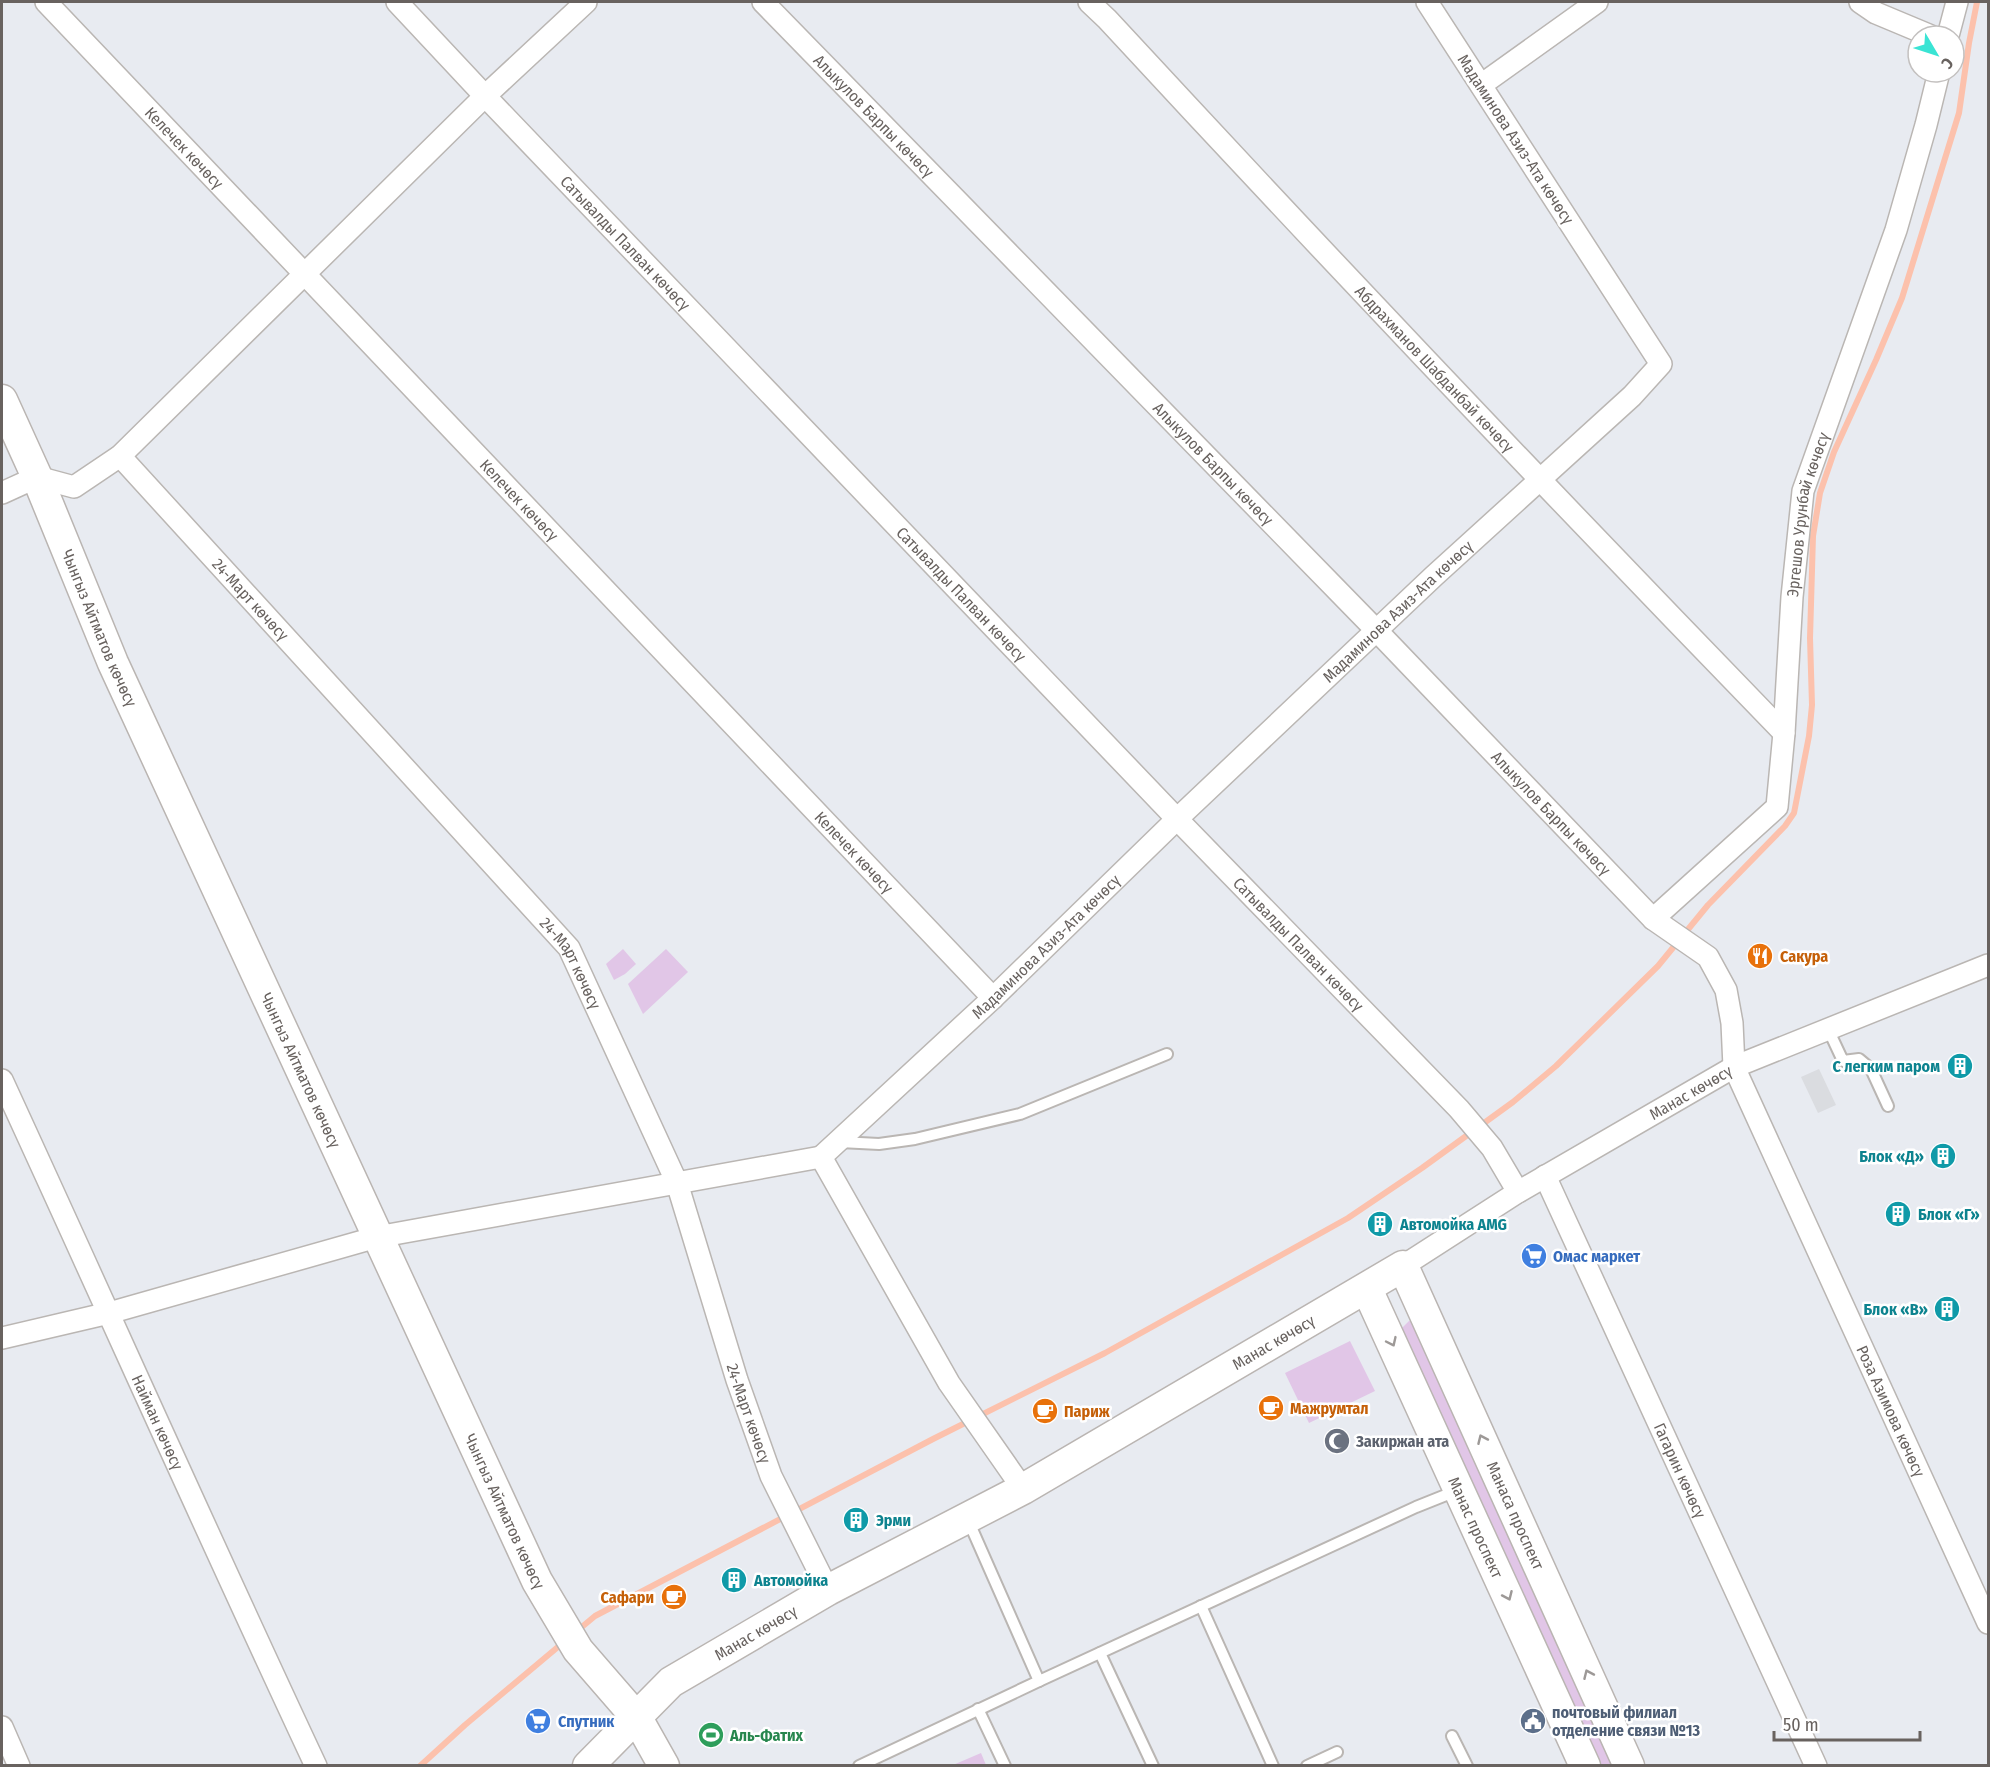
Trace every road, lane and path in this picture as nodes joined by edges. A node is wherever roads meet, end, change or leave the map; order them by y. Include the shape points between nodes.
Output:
1 (46, 2) edge
2 (397, 2) edge
3 (586, 2) edge
4 (763, 2) edge
5 (1089, 2) edge
6 (1427, 2) edge
7 (1598, 2) edge
8 (1860, 2) edge
9 (1957, 2) edge
10 (1104, 10) edge
11 (1951, 24) edge
12 (1906, 26) edge
13 (1936, 84) edge
14 (1481, 85) junction
15 (486, 96) junction
16 (304, 274) junction
17 (2, 400) edge
18 (120, 456) junction
19 (36, 477) junction
20 (1538, 480) junction
21 (2, 493) edge
22 (1377, 631) junction
23 (1784, 733) junction
24 (1177, 819) junction
25 (1659, 922) junction
26 (1989, 965) edge
27 (993, 998) junction
28 (1828, 1029) junction
29 (1167, 1054) dead end
30 (1734, 1067) junction
31 (2, 1080) edge
32 (1888, 1106) dead end
33 (837, 1142) junction
34 (821, 1157) junction
35 (1545, 1176) junction
36 (677, 1183) junction
37 (1518, 1192) junction
38 (377, 1237) junction
39 (1403, 1266) junction
40 (1367, 1289) junction
41 (109, 1313) junction
42 (2, 1338) edge
43 (1023, 1490) junction
44 (1460, 1490) junction
45 (968, 1520) junction
46 (828, 1590) junction
47 (1983, 1596) edge
48 (1201, 1606) junction
49 (1989, 1623) edge
50 (1100, 1653) junction
51 (1038, 1681) junction
52 (978, 1709) junction
53 (637, 1718) junction
54 (2, 1727) edge
55 (1452, 1736) dead end
56 (1337, 1752) dead end
57 (19, 1766) edge
58 (316, 1766) edge
59 (588, 1766) edge
60 (664, 1766) edge
61 (859, 1766) edge
62 (1005, 1766) edge
63 (1153, 1766) edge
64 (1273, 1766) edge
65 (1307, 1766) edge
66 (1467, 1766) edge
67 (1585, 1766) edge
68 (1629, 1766) edge
69 (1816, 1766) edge

1 - 16 street, Келечек көчөсү
2 - 15 street, Сатывалды Палван көчөсү
3 - 15 street
4 - 22 street, Алыкулов Барпы көчөсү
5 - 10 street, Абдрахманов Шабданбай көчөсү
6 - 14 street, Мадаминова Азиз-Ата көчөсү
7 - 14 street
8 - 12 street
9 - 11 street
10 - 20 street, Абдрахманов Шабданбай көчөсү via 1319,248
13 - 23 street, Эргешов Урунбай көчөсү via 1896,230 1803,491
14 - 20 street, Мадаминова Азиз-Ата көчөсү via 1661,364 1632,396
15 - 16 street
15 - 24 street, Сатывалды Палван көчөсү
16 - 18 street
16 - 27 street, Келечек көчөсү
17 - 19 main road, Чынгыз Айтматов көчөсү
18 - 19 street via 74,487
18 - 36 street, 24-Март көчөсү via 570,948
19 - 21 street
19 - 38 main road, Чынгыз Айтматов көчөсү via 113,663
20 - 22 street, Мадаминова Азиз-Ата көчөсү
20 - 23 street, Абдрахманов Шабданбай көчөсү
22 - 24 street, Мадаминова Азиз-Ата көчөсү
22 - 25 street, Алыкулов Барпы көчөсү
23 - 25 street, Эргешов Урунбай көчөсү via 1777,807
24 - 27 street, Мадаминова Азиз-Ата көчөсү
24 - 37 street, Сатывалды Палван көчөсү via 1459,1110 1492,1148
25 - 30 street, Алыкулов Барпы көчөсү via 1708,957 1726,990
26 - 28 street, Манас көчөсү
27 - 33 street, Мадаминова Азиз-Ата көчөсү
28 - 30 street, Манас көчөсү
28 - 32 lane via 1843,1061 1859,1059 1871,1070
29 - 33 lane via 1020,1114 915,1139 879,1144
30 - 35 street, Манас көчөсү
30 - 47 street, Роза Азимова көчөсү
31 - 41 street, Найман көчөсү
33 - 34 street, Мадаминова Азиз-Ата көчөсү
34 - 36 street
34 - 43 street via 949,1383
35 - 37 street, Манас көчөсү
35 - 69 street, Гагарин көчөсү
36 - 38 street
36 - 46 street, 24-Март көчөсү via 737,1380 771,1476
37 - 39 street, Манас көчөсү
38 - 41 street
38 - 53 main road, Чынгыз Айтматов көчөсү via 537,1581 578,1650
39 - 40 main road, Манас көчөсү
68 -> 39 main road, Манаса проспект
40 - 43 main road, Манас көчөсү
40 -> 44 main road, Манас проспект
41 - 42 street
41 - 58 street, Найман көчөсү
43 - 45 main road, Манас көчөсү
44 - 48 lane
44 -> 67 main road, Манас проспект
45 - 46 main road, Манас көчөсү
45 - 51 lane
46 - 53 main road, Манас көчөсү via 671,1682
47 - 49 street, Роза Азимова көчөсү
48 - 50 lane
48 - 64 lane
50 - 51 lane
50 - 63 lane
51 - 52 lane
52 - 61 lane
52 - 62 lane
53 - 59 main road, Манас көчөсү
53 - 60 main road, Чынгыз Айтматов көчөсү
54 - 57 street
55 - 66 lane
56 - 65 lane

